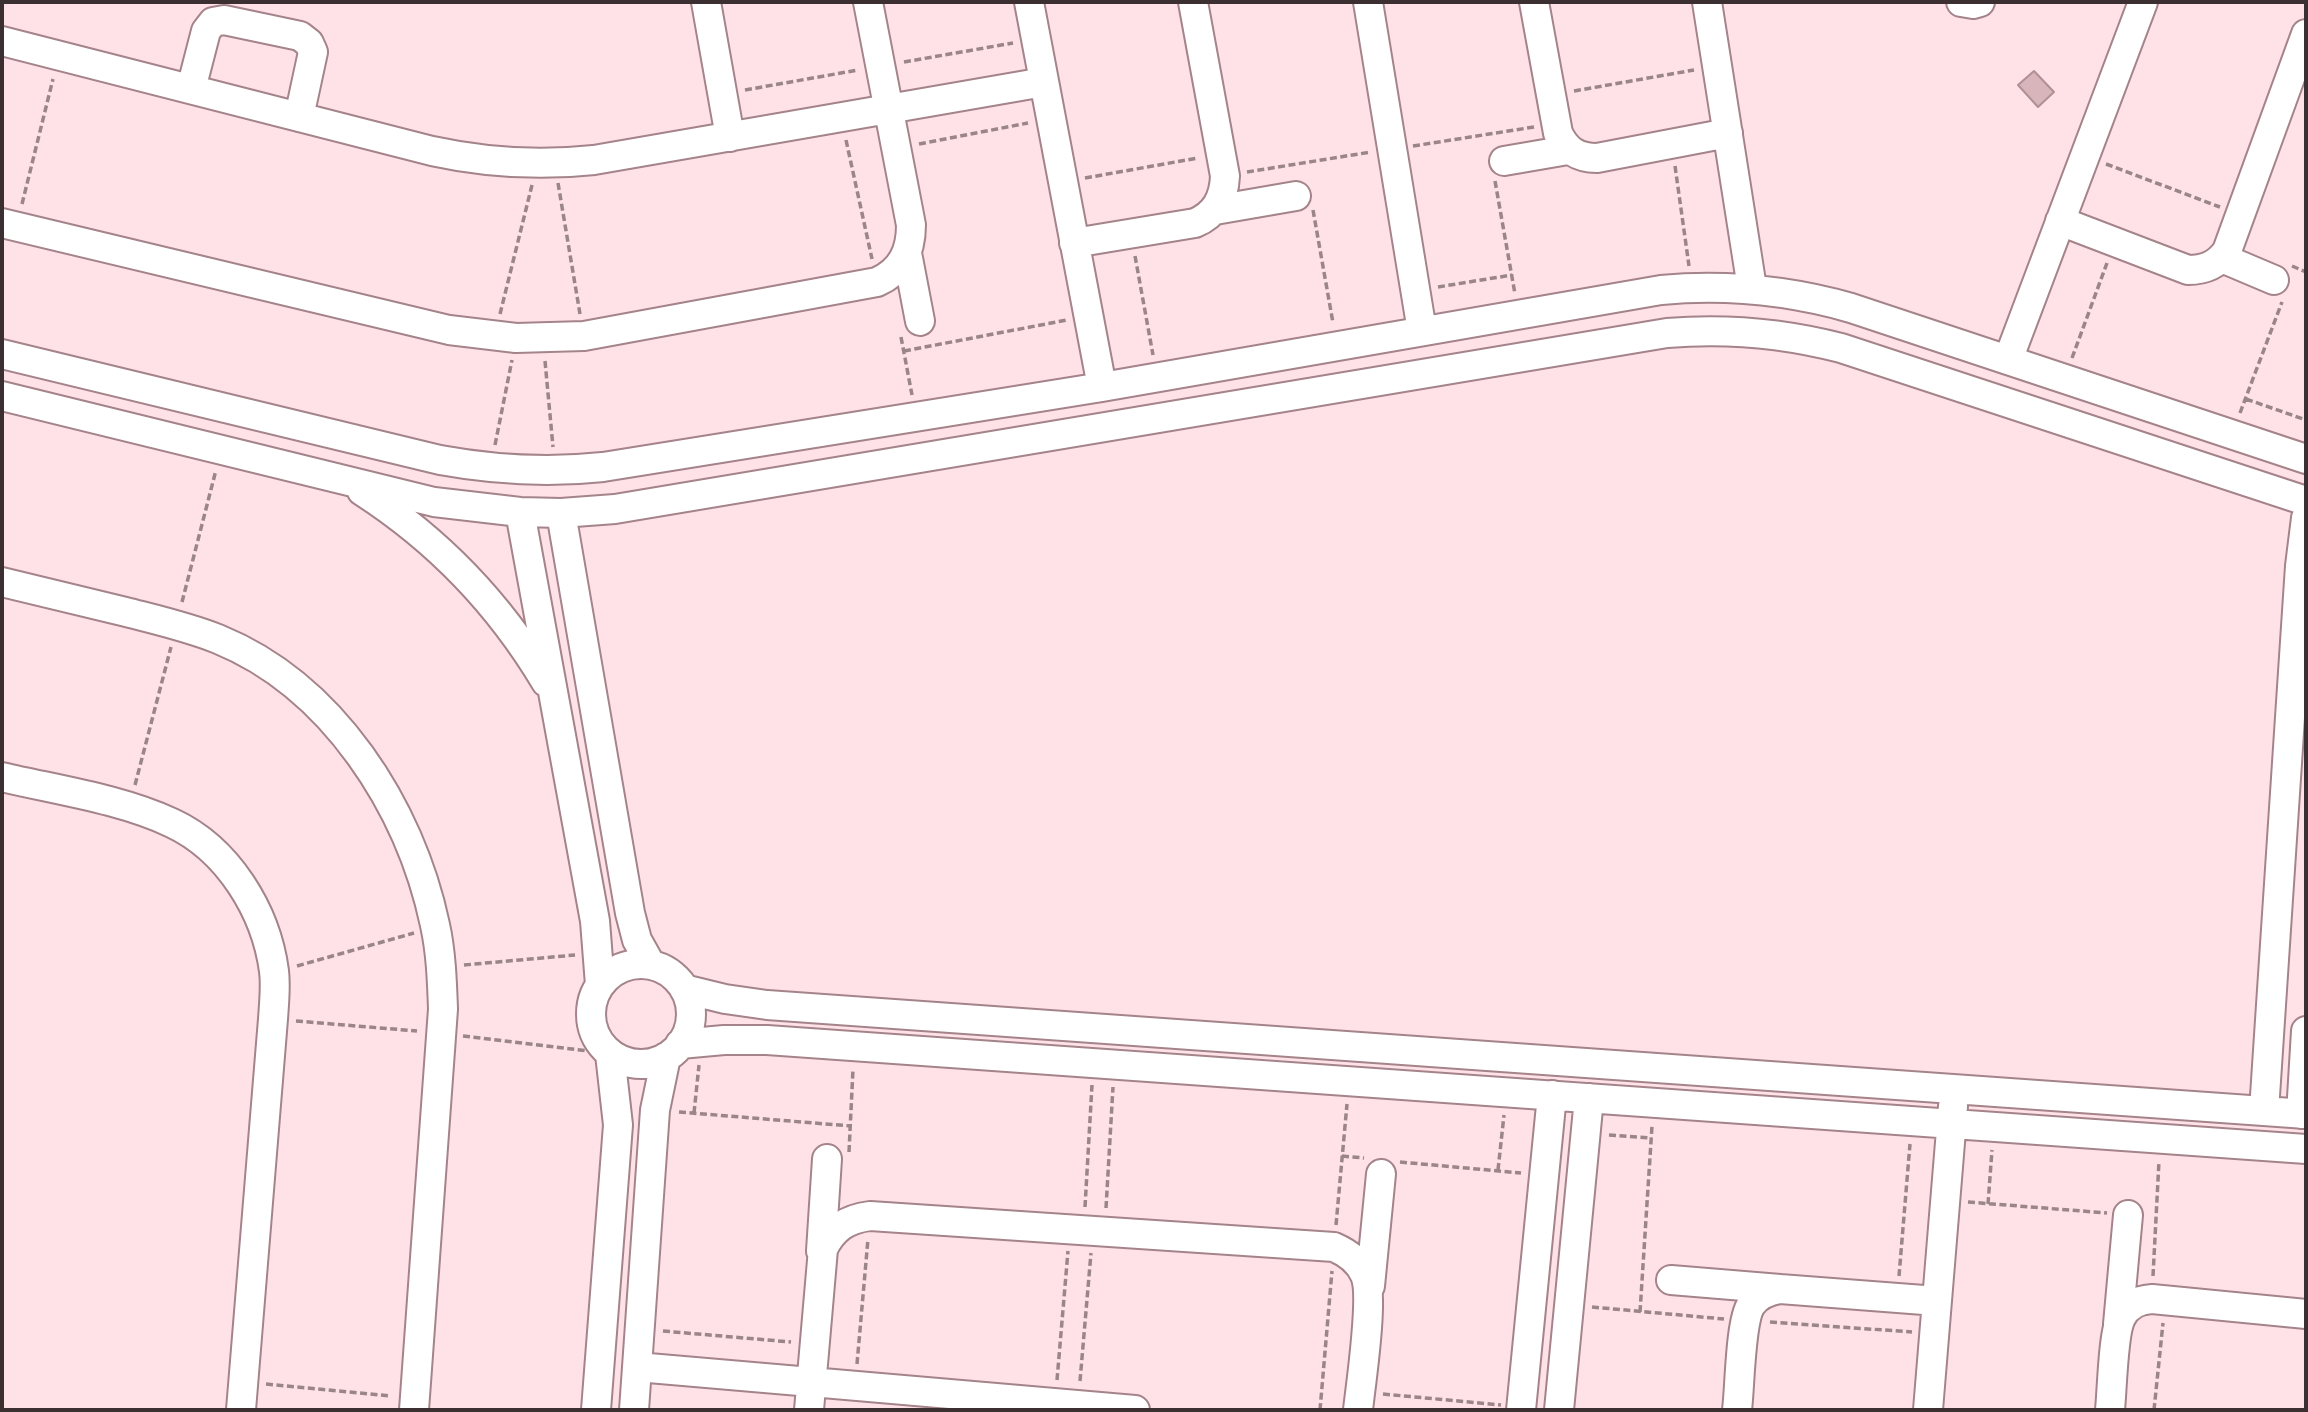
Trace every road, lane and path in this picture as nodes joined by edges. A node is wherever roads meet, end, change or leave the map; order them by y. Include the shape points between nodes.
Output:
1 (706, 2) edge
2 (868, 2) edge
3 (1029, 2) edge
4 (1193, 2) edge
5 (1368, 2) edge
6 (1535, 2) edge
7 (1707, 2) edge
8 (1961, 2) edge
9 (1980, 2) edge
10 (2143, 2) edge
11 (2306, 34) edge
12 (1036, 39) junction
13 (2, 41) edge
14 (58, 55) junction
15 (881, 66) junction
16 (1717, 66) junction
17 (1044, 82) junction
18 (191, 89) junction
19 (722, 94) junction
20 (1551, 95) junction
21 (889, 109) junction
22 (299, 117) junction
23 (841, 118) junction
24 (1051, 119) junction
25 (1556, 123) junction
26 (1728, 133) junction
27 (1487, 134) junction
28 (730, 137) junction
29 (1671, 144) junction
30 (896, 148) junction
31 (1392, 149) junction
32 (1569, 150) junction
33 (2085, 155) junction
34 (1495, 160) junction
35 (1305, 163) junction
36 (546, 164) junction
37 (1223, 165) junction
38 (1063, 182) junction
39 (1305, 192) junction
40 (1215, 210) junction
41 (2240, 215) junction
42 (2060, 221) junction
43 (9, 225) edge
44 (1131, 234) junction
45 (2115, 242) junction
46 (1074, 243) junction
47 (907, 253) junction
48 (2222, 258) junction
49 (1512, 275) junction
50 (2286, 280) joint
51 (877, 282) junction
52 (1692, 287) junction
53 (1752, 288) junction
54 (1415, 290) junction
55 (1519, 315) junction
56 (1088, 316) junction
57 (909, 323) joint
58 (1422, 331) junction
59 (584, 336) junction
60 (518, 337) junction
61 (1337, 346) junction
62 (904, 351) junction
63 (2, 354) edge
64 (2008, 360) junction
65 (1157, 377) junction
66 (2064, 379) junction
67 (1102, 387) junction
68 (2, 396) edge
69 (2246, 399) junction
70 (916, 417) junction
71 (2306, 420) edge
72 (2232, 434) junction
73 (2306, 459) edge
74 (491, 468) junction
75 (556, 471) junction
76 (345, 480) junction
77 (2306, 501) edge
78 (520, 512) junction
79 (561, 513) junction
80 (2306, 518) edge
81 (2, 582) edge
82 (554, 696) junction
83 (2, 777) edge
84 (436, 926) junction
85 (598, 953) junction
86 (651, 965) junction
87 (441, 968) junction
88 (275, 972) junction
89 (600, 985) junction
90 (684, 989) junction
91 (2306, 1031) edge
92 (854, 1046) junction
93 (683, 1048) junction
94 (610, 1054) junction
95 (1104, 1063) junction
96 (1954, 1090) junction
97 (1507, 1092) junction
98 (1552, 1095) junction
99 (1589, 1098) junction
100 (1654, 1103) junction
101 (656, 1110) junction
102 (2264, 1111) junction
103 (694, 1113) junction
104 (2304, 1114) edge
105 (1912, 1121) junction
106 (1951, 1124) junction
107 (851, 1126) junction
108 (1993, 1127) junction
109 (1586, 1133) junction
110 (1651, 1139) junction
111 (2160, 1139) junction
112 (2306, 1149) edge
113 (838, 1156) joint
114 (1342, 1156) dead end
115 (1382, 1165) junction
116 (1498, 1171) junction
117 (1544, 1175) junction
118 (1945, 1201) junction
119 (1988, 1204) junction
120 (2128, 1215) junction
121 (870, 1216) junction
122 (2156, 1217) junction
123 (1088, 1229) junction
124 (820, 1261) junction
125 (1671, 1280) dead end
126 (1369, 1289) junction
127 (1780, 1289) junction
128 (1897, 1298) junction
129 (2159, 1300) junction
130 (1937, 1301) junction
131 (1640, 1312) dead end
132 (2306, 1314) edge
133 (2119, 1324) junction
134 (640, 1329) junction
135 (814, 1343) junction
136 (637, 1367) junction
137 (243, 1381) junction
138 (811, 1382) junction
139 (855, 1386) junction
140 (1359, 1401) edge
141 (415, 1404) edge
142 (1067, 1404) junction
143 (1008, 1405) edge
144 (1521, 1408) edge
145 (241, 1410) edge
146 (596, 1410) edge
147 (634, 1410) edge
148 (809, 1410) edge
149 (1135, 1410) edge
150 (1559, 1410) edge
151 (1737, 1410) edge
152 (1928, 1410) edge
153 (2110, 1410) edge
154 (2154, 1410) edge

1 - 19 street
2 - 15 street
3 - 12 street
4 - 37 street
5 - 31 street
6 - 20 street
7 - 16 street
8 - 9 street
10 - 33 street
11 - 41 street
12 - 15 path
12 - 17 street
13 - 14 street
14 - 18 street
14 - 43 path
15 - 19 path
15 - 21 street
16 - 20 path
16 - 26 street
17 - 21 street
17 - 24 street
18 - 22 street
18 - 22 street via 206,31 214,22 224,20 300,36 313,52
19 - 28 street
20 - 25 street
21 - 23 street
21 - 30 street
22 - 36 street via 466,159
23 - 28 street
23 - 51 path
24 - 30 path
24 - 38 street
25 - 27 path
25 - 32 street
26 - 29 street
26 - 53 street
27 - 31 path
27 - 34 path
28 - 36 street
29 - 32 street via 1597,158
29 - 52 path
30 - 47 street via 911,225
31 - 35 path
31 - 54 street
32 - 34 street
33 - 41 path
33 - 42 street
34 - 49 path
35 - 37 path
35 - 39 path
36 - 59 path
36 - 60 path
37 - 38 path
37 - 40 street via 1221,200
38 - 46 street
39 - 40 street
39 - 61 path
40 - 44 street via 1195,223
41 - 48 street
42 - 45 street
42 - 64 street
43 - 60 street via 449,330
44 - 46 street
44 - 65 path
45 - 48 street via 2188,270 2206,268
45 - 66 path
46 - 56 street
47 - 51 street via 890,276
47 - 57 street
48 - 50 street
49 - 54 path
49 - 55 path
50 - 69 path
51 - 59 street
52 - 53 street
52 - 55 street
53 - 64 street via 1819,299
54 - 58 street
55 - 58 street
56 - 62 path
56 - 67 street
57 - 62 path
58 - 61 street
59 - 60 street
60 - 74 path
60 - 75 path
61 - 65 street
62 - 70 path
63 - 74 street via 440,460
64 - 66 street
65 - 67 street
66 - 72 street
67 - 70 street
68 - 76 street
69 - 71 path
69 - 72 path
70 - 75 street
72 - 73 street
74 - 75 street
76 - 78 street via 434,502
76 - 82 street via 408,523 464,574 513,632
77 - 79 street via 1842,348 1784,335 1726,330 1667,332 615,509
78 - 79 street
78 - 82 street
79 - 86 street via 630,913
80 - 102 street
81 - 84 street via 218,639 256,657 289,682 348,740 380,785 411,847
82 - 85 street
83 - 88 street via 130,807 173,823 212,850 243,885 264,926
84 - 87 street
84 - 88 path
85 - 87 path
85 - 89 street
86 - 89 street via 623,967
86 - 90 street via 670,973
87 - 141 street via 443,1009
88 - 137 street
89 - 94 street via 591,1016 596,1037
90 - 93 street via 690,1023
90 - 96 street via 767,1005
91 - 104 street
92 - 93 street via 767,1040
92 - 95 street
92 - 107 path
93 - 94 street via 655,1062 632,1063
93 - 101 street
93 - 103 path
94 - 146 street via 618,1125
95 - 97 street
95 - 123 path
95 - 123 path
96 - 102 street
96 - 106 street
97 - 98 street
97 - 116 path
98 - 99 street
98 - 117 street
99 - 100 street
99 - 109 street
100 - 105 street
100 - 110 path
101 - 103 path
101 - 134 street
102 - 104 street
103 - 107 path
105 - 106 street
105 - 128 path
106 - 108 street
106 - 118 street
107 - 113 path
108 - 111 street
108 - 119 path
109 - 110 path
109 - 150 street
110 - 131 path
111 - 112 street
111 - 122 path
113 - 124 street
114 - 115 path
115 - 116 path
115 - 126 street
116 - 117 path
117 - 144 street
118 - 119 path
118 - 130 street
119 - 120 path
120 - 122 path
120 - 133 street
121 - 123 street
121 - 124 street via 836,1229
121 - 139 path
122 - 129 path
123 - 126 street via 1334,1247 1354,1258
123 - 142 path
123 - 142 path
124 - 135 street
125 - 127 street
126 - 140 street
127 - 128 street
127 - 151 street via 1757,1299 1748,1312
128 - 130 street
129 - 132 street
129 - 133 street via 2131,1306
129 - 154 path
130 - 152 street
133 - 153 street
134 - 135 path
134 - 136 street
135 - 138 street
136 - 138 street
136 - 147 street
137 - 141 path
137 - 145 street
138 - 139 street
138 - 148 street
139 - 143 street
140 - 144 path
142 - 143 street
142 - 149 street

